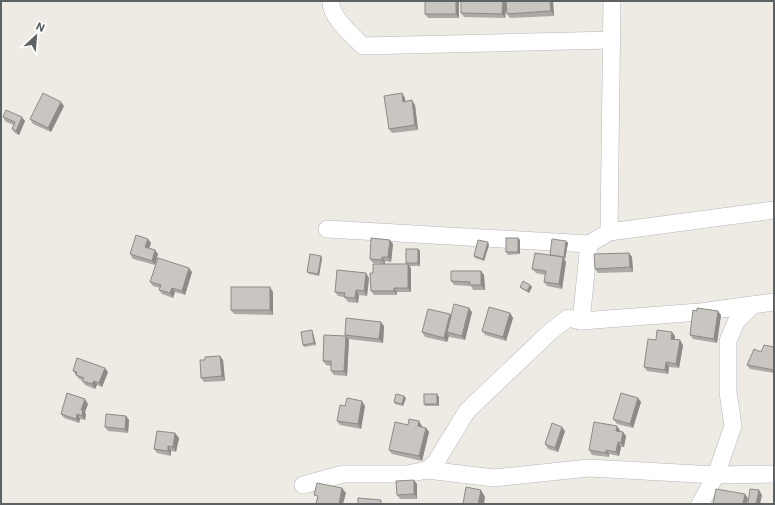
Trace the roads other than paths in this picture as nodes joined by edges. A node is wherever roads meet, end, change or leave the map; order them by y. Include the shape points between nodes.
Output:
1 (331, 1) edge
2 (612, 1) edge
3 (612, 40) junction
4 (774, 210) edge
5 (327, 229) dead end
6 (609, 232) junction
7 (589, 244) junction
8 (774, 302) edge
9 (752, 305) junction
10 (581, 321) junction
11 (427, 470) junction
12 (774, 474) edge
13 (716, 476) junction
14 (304, 485) dead end
15 (700, 504) edge

1 - 3 street via 330,7 344,28 363,46
2 - 3 street
3 - 6 street
4 - 6 street
5 - 7 street
6 - 7 street
7 - 10 street
8 - 9 street
9 - 10 street via 700,312
9 - 13 street via 736,322 728,341 728,392 733,426
10 - 11 street via 568,318 550,332 467,411 436,462
11 - 13 street via 494,478 589,468
11 - 14 street via 407,474 342,474
12 - 13 street
13 - 15 street

